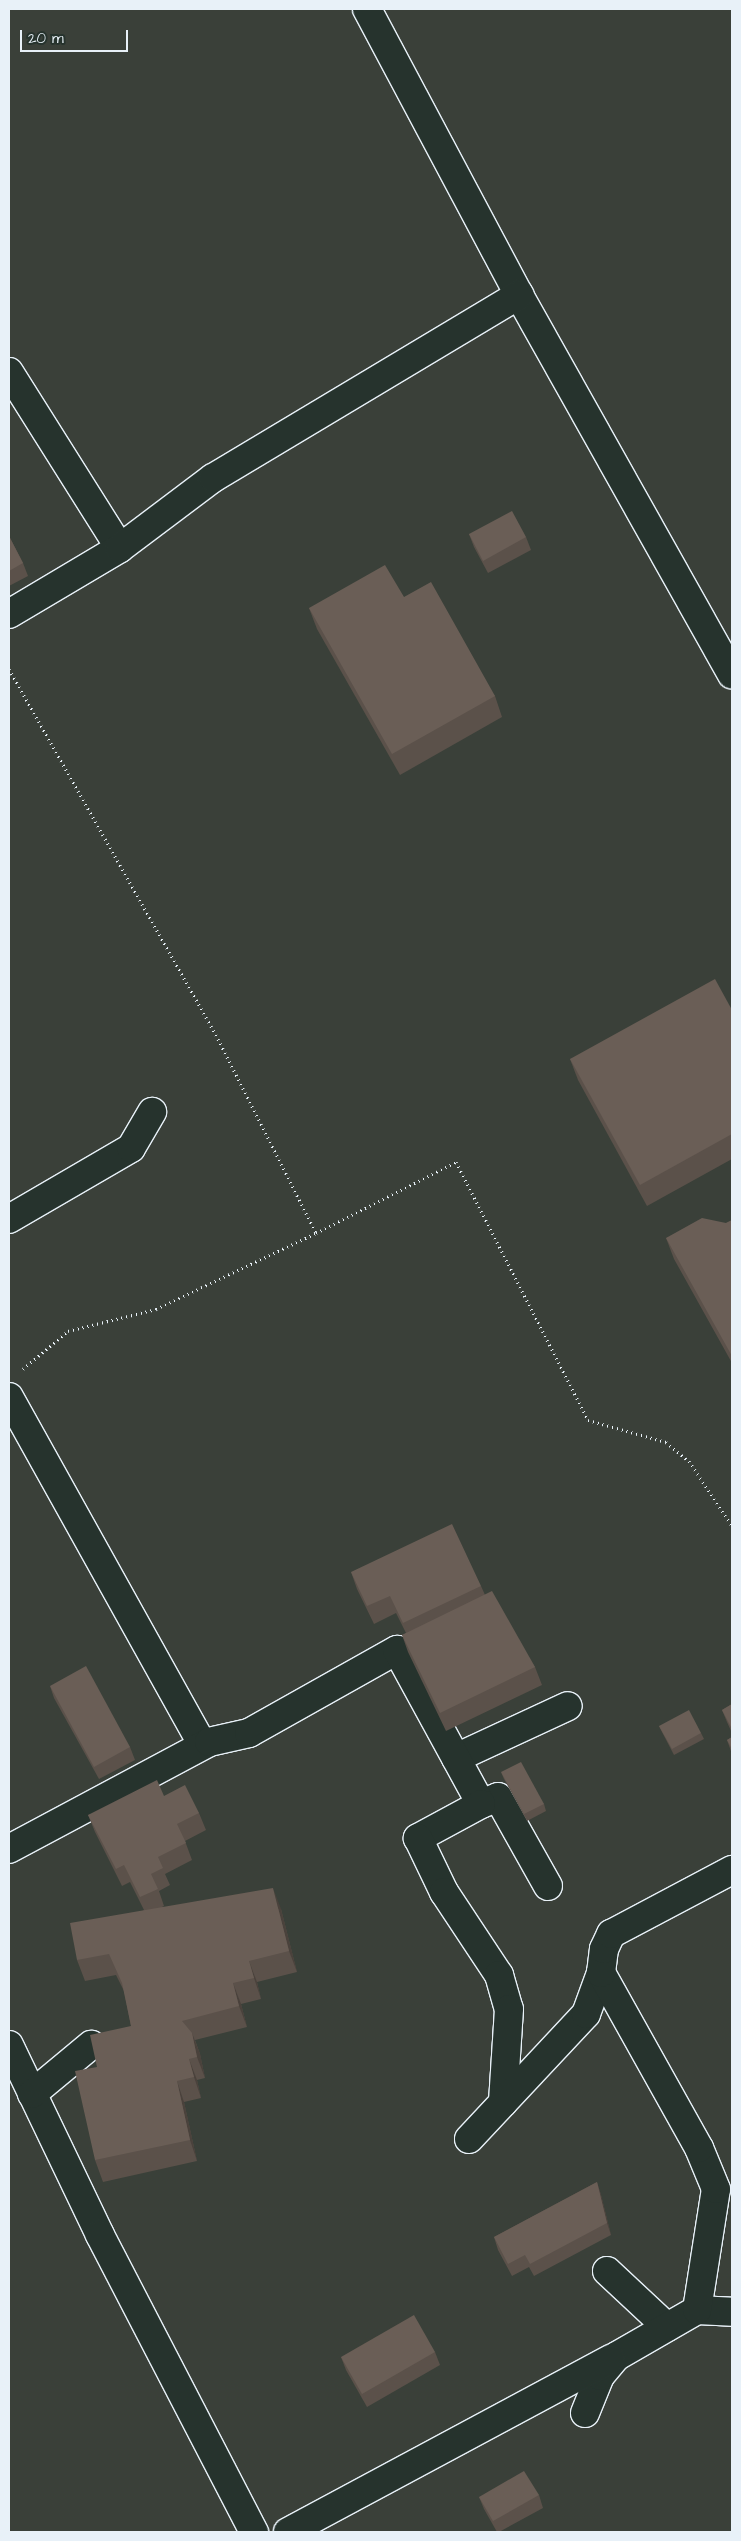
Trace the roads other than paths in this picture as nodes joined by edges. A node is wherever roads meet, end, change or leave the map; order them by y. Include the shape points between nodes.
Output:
1 (367, 9) edge
2 (519, 295) junction
3 (9, 372) edge
4 (120, 548) junction
5 (9, 614) edge
6 (732, 674) edge
7 (152, 1112) dead end
8 (9, 1219) edge
9 (12, 1386) edge
10 (568, 1706) dead end
11 (203, 1745) junction
12 (456, 1758) junction
13 (481, 1804) junction
14 (9, 1849) edge
15 (732, 1870) edge
16 (548, 1886) dead end
17 (601, 1973) junction
18 (9, 2045) edge
19 (91, 2045) edge
20 (32, 2094) junction
21 (503, 2103) junction
22 (468, 2139) dead end
23 (607, 2271) dead end
24 (697, 2310) junction
25 (732, 2312) edge
26 (667, 2327) junction
27 (617, 2356) junction
28 (585, 2413) dead end
29 (254, 2532) edge
30 (288, 2532) edge

1 - 2 street
2 - 4 street via 213,478
2 - 6 street
3 - 4 street
4 - 5 street
7 - 8 street via 131,1148
9 - 11 street
10 - 12 street
11 - 12 street via 249,1733 397,1650
11 - 14 street
12 - 13 street
13 - 16 street via 498,1797
13 - 21 street via 418,1838 444,1892 499,1976 509,2009
15 - 17 street via 611,1934
17 - 21 street via 586,2014
17 - 24 street via 698,2148 716,2189
18 - 20 street
19 - 20 street
20 - 29 street
21 - 22 street
23 - 26 street
24 - 25 street
24 - 26 street
26 - 27 street
27 - 28 street via 600,2376
27 - 30 street

